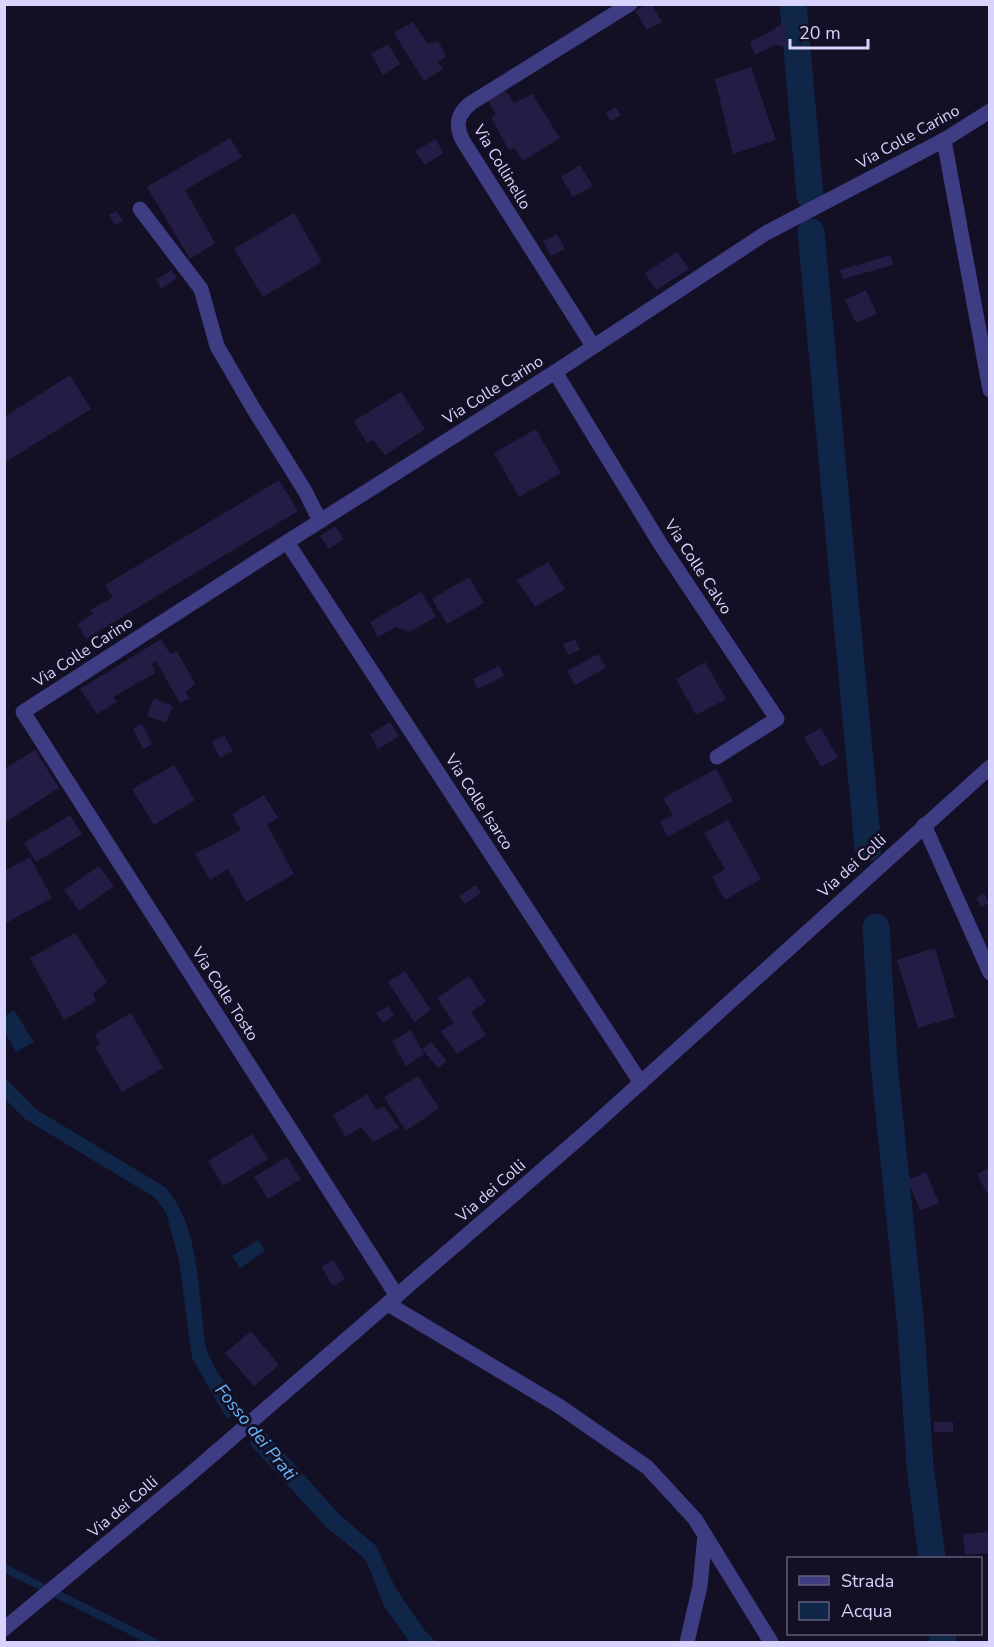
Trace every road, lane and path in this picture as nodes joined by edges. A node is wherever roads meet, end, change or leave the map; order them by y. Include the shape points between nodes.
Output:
1 (630, 4) edge
2 (990, 111) edge
3 (944, 140) junction
4 (140, 209) dead end
5 (592, 346) junction
6 (555, 372) junction
7 (990, 390) edge
8 (321, 521) junction
9 (287, 542) junction
10 (23, 712) joint
11 (717, 757) dead end
12 (990, 767) edge
13 (924, 825) junction
14 (990, 972) edge
15 (641, 1083) junction
16 (392, 1300) junction
17 (705, 1535) junction
18 (4, 1629) edge
19 (687, 1642) edge
20 (771, 1642) edge

1 - 5 street, Via Collinello via 471,103 458,119 463,141
2 - 3 street, Via Colle Carino
3 - 5 street, Via Colle Carino via 766,233
3 - 7 street
4 - 8 street via 201,289 217,346
5 - 6 street, Via Colle Carino
6 - 8 street, Via Colle Carino
6 - 11 street, Via Colle Calvo via 661,546 777,719
8 - 9 street, Via Colle Carino
9 - 10 street, Via Colle Carino
9 - 15 street, Via Colle Isarco
10 - 16 street, Via Colle Tosto
12 - 13 street, Via dei Colli
13 - 14 street
13 - 15 street, Via dei Colli
15 - 16 street, Via dei Colli
16 - 17 street via 648,1467
16 - 18 street, Via dei Colli
17 - 19 street via 700,1586
17 - 20 street

